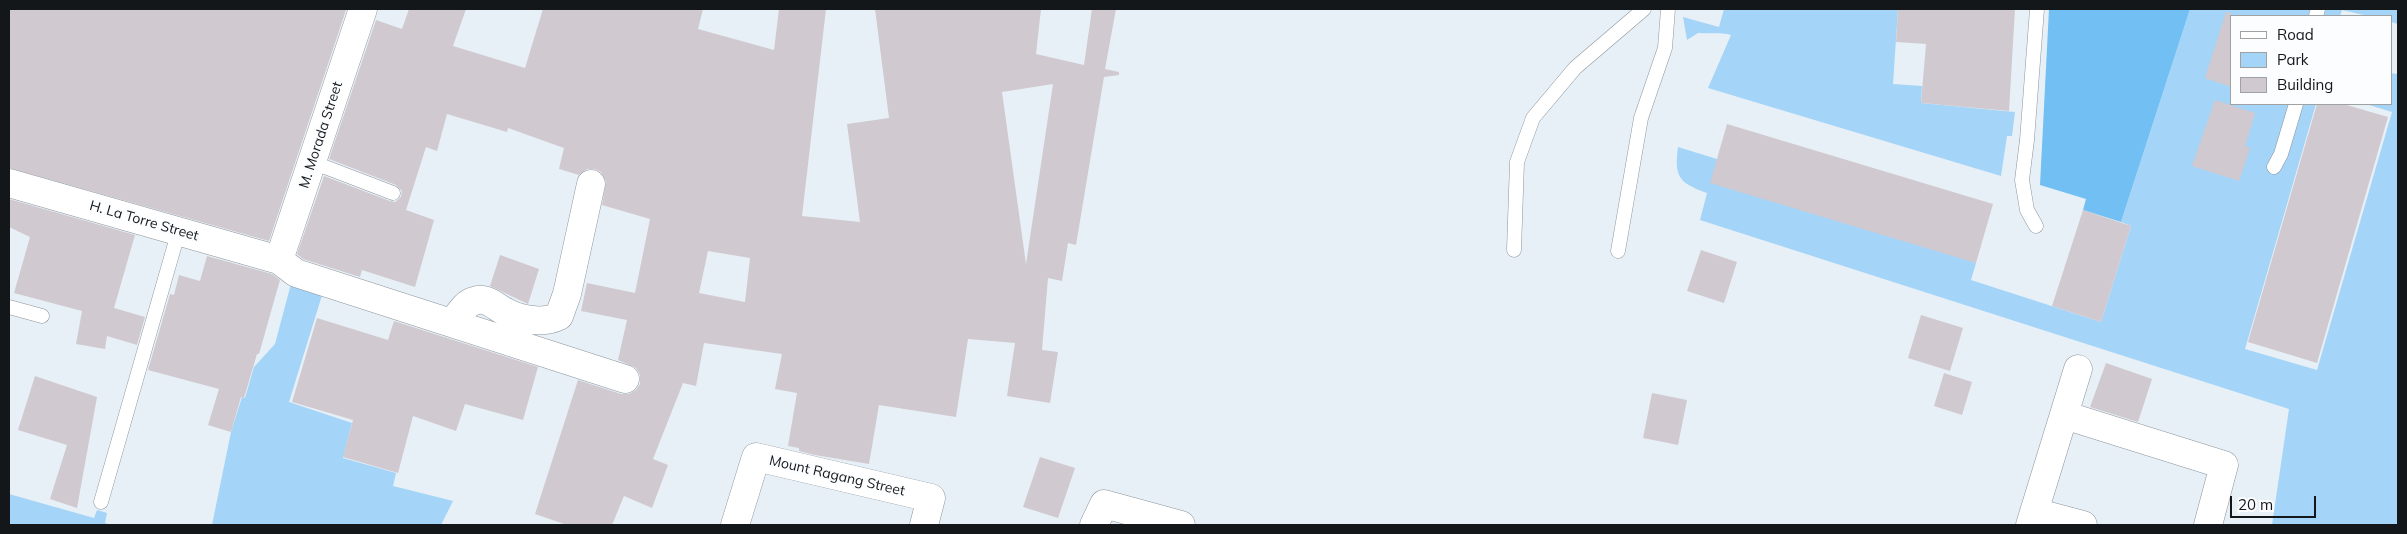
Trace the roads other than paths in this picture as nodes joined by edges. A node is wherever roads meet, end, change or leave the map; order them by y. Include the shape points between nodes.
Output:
1 (363, 9) edge
2 (1644, 9) edge
3 (1668, 9) edge
4 (2037, 9) edge
5 (2296, 105) edge
6 (312, 162) junction
7 (2274, 167) dead end
8 (9, 183) edge
9 (591, 184) dead end
10 (393, 193) dead end
11 (2036, 226) dead end
12 (179, 230) junction
13 (1514, 250) dead end
14 (1618, 251) dead end
15 (279, 260) junction
16 (9, 307) edge
17 (42, 316) dead end
18 (452, 322) junction
19 (2078, 369) dead end
20 (625, 379) dead end
21 (2064, 415) junction
22 (101, 502) dead end
23 (1099, 514) edge
24 (2032, 518) edge
25 (735, 525) edge
26 (924, 525) edge
27 (1181, 525) edge
28 (2083, 525) edge
29 (2208, 525) edge

1 - 6 street, M. Morada Street
2 - 13 lane via 1575,68 1533,118 1517,162
3 - 14 lane via 1665,48 1641,118
4 - 11 lane via 2022,180 2028,210
5 - 7 lane
6 - 10 lane
6 - 15 street, M. Morada Street
8 - 12 street, H. La Torre Street
9 - 18 street via 567,294 559,316 552,320 517,317 483,299 474,300 464,307
12 - 15 street, H. La Torre Street
12 - 22 lane
15 - 18 street, H. La Torre Street via 296,273
16 - 17 lane
18 - 20 street, H. La Torre Street
19 - 21 street
21 - 24 street
21 - 29 street via 2224,465
23 - 27 street
24 - 28 street
25 - 26 street, Mount Ragang Street via 756,456 931,498

